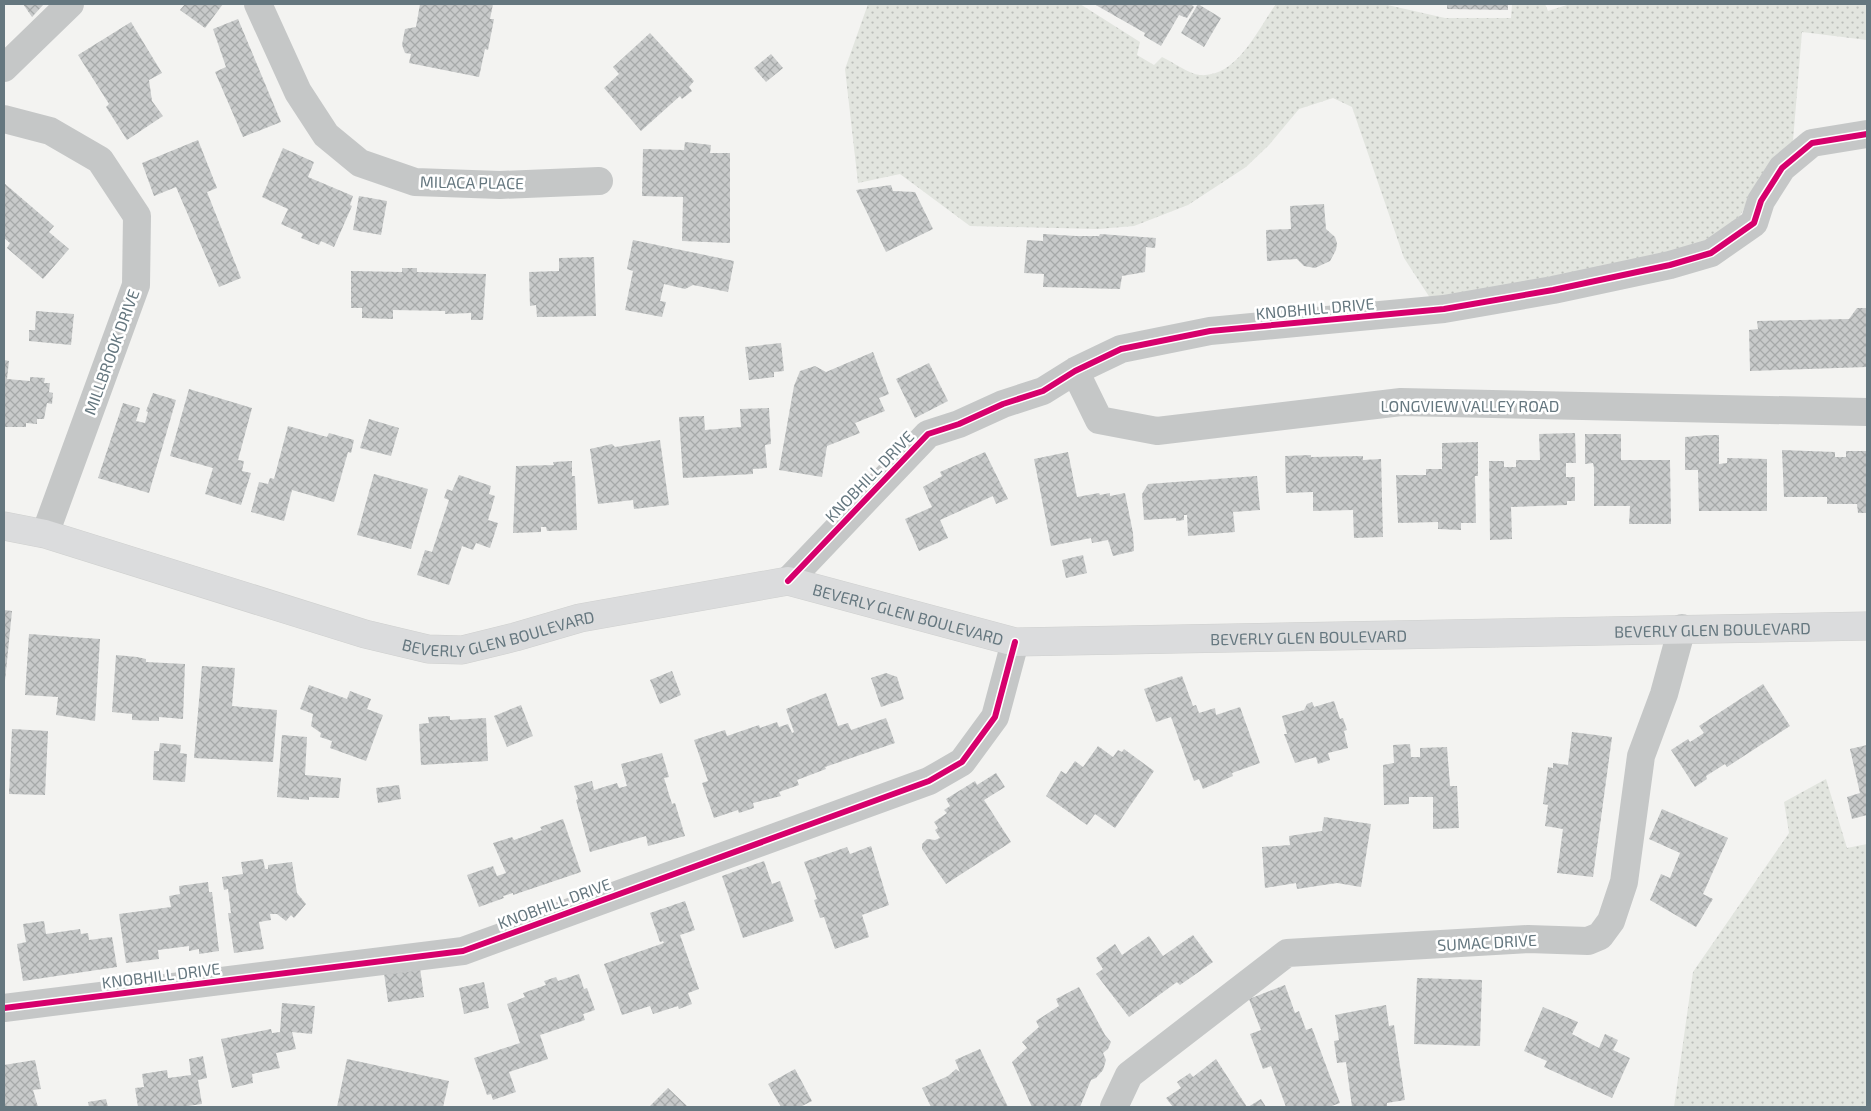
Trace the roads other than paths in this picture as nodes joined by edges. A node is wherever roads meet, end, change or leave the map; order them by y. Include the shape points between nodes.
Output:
1 (70, 4) edge
2 (258, 4) edge
3 (4, 68) edge
4 (4, 119) edge
5 (1867, 134) edge
6 (599, 181) dead end
7 (1075, 371) junction
8 (1867, 412) edge
9 (4, 526) edge
10 (45, 534) junction
11 (788, 581) junction
12 (1867, 626) edge
13 (1682, 628) junction
14 (1015, 642) junction
15 (4, 1008) edge
16 (1114, 1107) edge

1 - 3 street
2 - 6 street, MILACA PLACE via 298,92 326,135 360,163 415,182 500,185
4 - 10 street, MILLBROOK DRIVE via 50,131 100,160 137,216 136,285
5 - 7 street, KNOBHILL DRIVE via 1812,143 1782,168 1761,202 1754,223 1711,253 1553,290 1444,310 1210,331 1121,349
7 - 8 street, LONGVIEW VALLEY ROAD via 1099,420 1157,431 1401,402
7 - 11 street, KNOBHILL DRIVE via 1043,391 928,434
9 - 10 main road, BEVERLY GLEN BOULEVARD
10 - 11 main road, BEVERLY GLEN BOULEVARD via 364,634 428,650 462,650 580,618
11 - 14 main road, BEVERLY GLEN BOULEVARD
12 - 13 main road, BEVERLY GLEN BOULEVARD
13 - 14 main road, BEVERLY GLEN BOULEVARD
13 - 16 street, SUMAC DRIVE via 1664,694 1641,756 1624,882 1611,921 1600,936 1588,941 1528,939 1287,954 1129,1074
14 - 15 street, KNOBHILL DRIVE via 995,717 962,762 929,781 463,951

